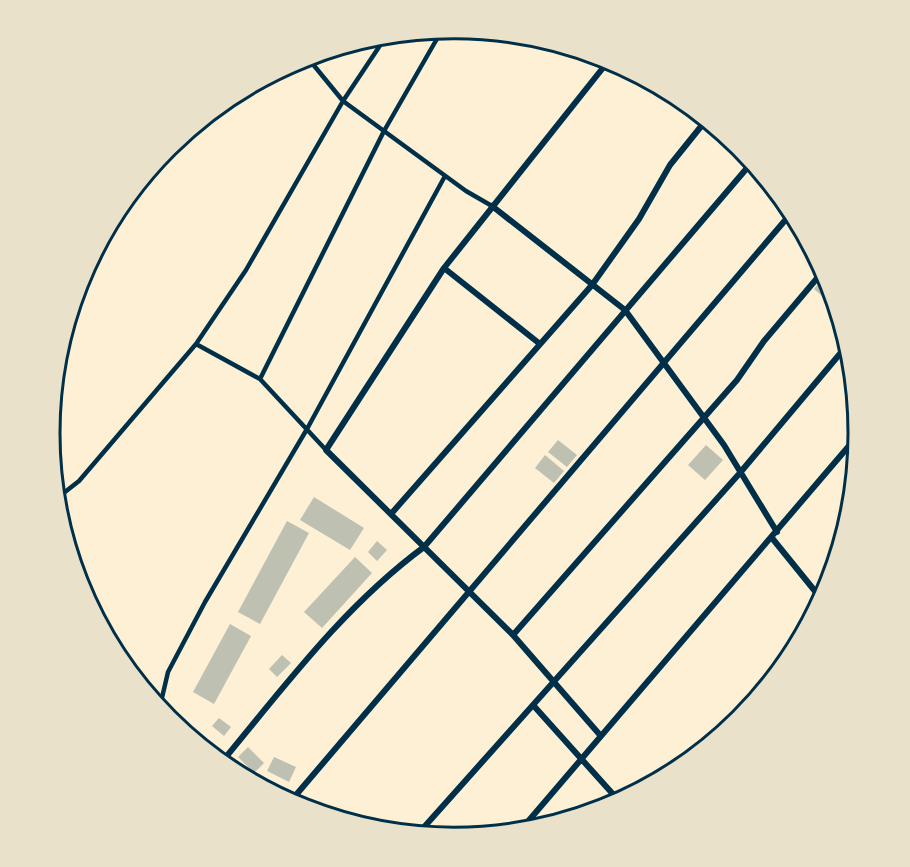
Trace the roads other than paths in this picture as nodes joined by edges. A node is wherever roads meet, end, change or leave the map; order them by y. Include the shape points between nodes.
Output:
1 (436, 40) edge
2 (379, 47) edge
3 (314, 65) edge
4 (603, 68) edge
5 (344, 102) junction
6 (701, 126) edge
7 (384, 131) junction
8 (747, 168) edge
9 (445, 176) junction
10 (492, 206) junction
11 (786, 219) edge
12 (444, 268) junction
13 (817, 278) edge
14 (592, 285) junction
15 (625, 310) junction
16 (196, 344) junction
17 (540, 344) junction
18 (841, 353) edge
19 (665, 363) junction
20 (260, 379) junction
21 (703, 418) junction
22 (307, 429) junction
23 (849, 446) edge
24 (326, 450) junction
25 (739, 474) junction
26 (65, 492) edge
27 (391, 514) junction
28 (777, 532) junction
29 (772, 538) junction
30 (424, 547) junction
31 (817, 591) edge
32 (468, 592) junction
33 (513, 635) junction
34 (556, 681) junction
35 (161, 697) edge
36 (533, 705) junction
37 (600, 735) junction
38 (227, 755) edge
39 (580, 758) junction
40 (296, 794) edge
41 (613, 795) edge
42 (528, 821) edge
43 (424, 827) edge

1 - 7 lane
2 - 5 lane
3 - 5 lane
4 - 10 street
5 - 7 lane
5 - 16 lane via 246,270
6 - 14 street via 670,165 639,219
7 - 9 lane
7 - 20 lane
8 - 15 street
9 - 10 lane
9 - 22 lane
10 - 12 street
10 - 14 street
11 - 19 street
12 - 17 street
12 - 24 street
13 - 21 street
14 - 15 street
14 - 17 street
15 - 19 street
15 - 30 street
16 - 20 lane
16 - 26 lane via 79,481
17 - 27 street
18 - 25 street
19 - 21 street
19 - 32 street
20 - 22 lane
21 - 25 street via 724,445
21 - 33 street
22 - 24 lane
22 - 35 lane via 205,602 168,672
23 - 28 street
24 - 27 street
25 - 28 street
25 - 34 street
27 - 30 street
28 - 29 street
29 - 31 street
29 - 37 street
30 - 32 street
30 - 38 street via 371,590 295,671
32 - 33 street
32 - 40 street
33 - 34 street
34 - 36 street
34 - 37 street
36 - 39 street
36 - 43 street
37 - 39 street
39 - 41 street
39 - 42 street

